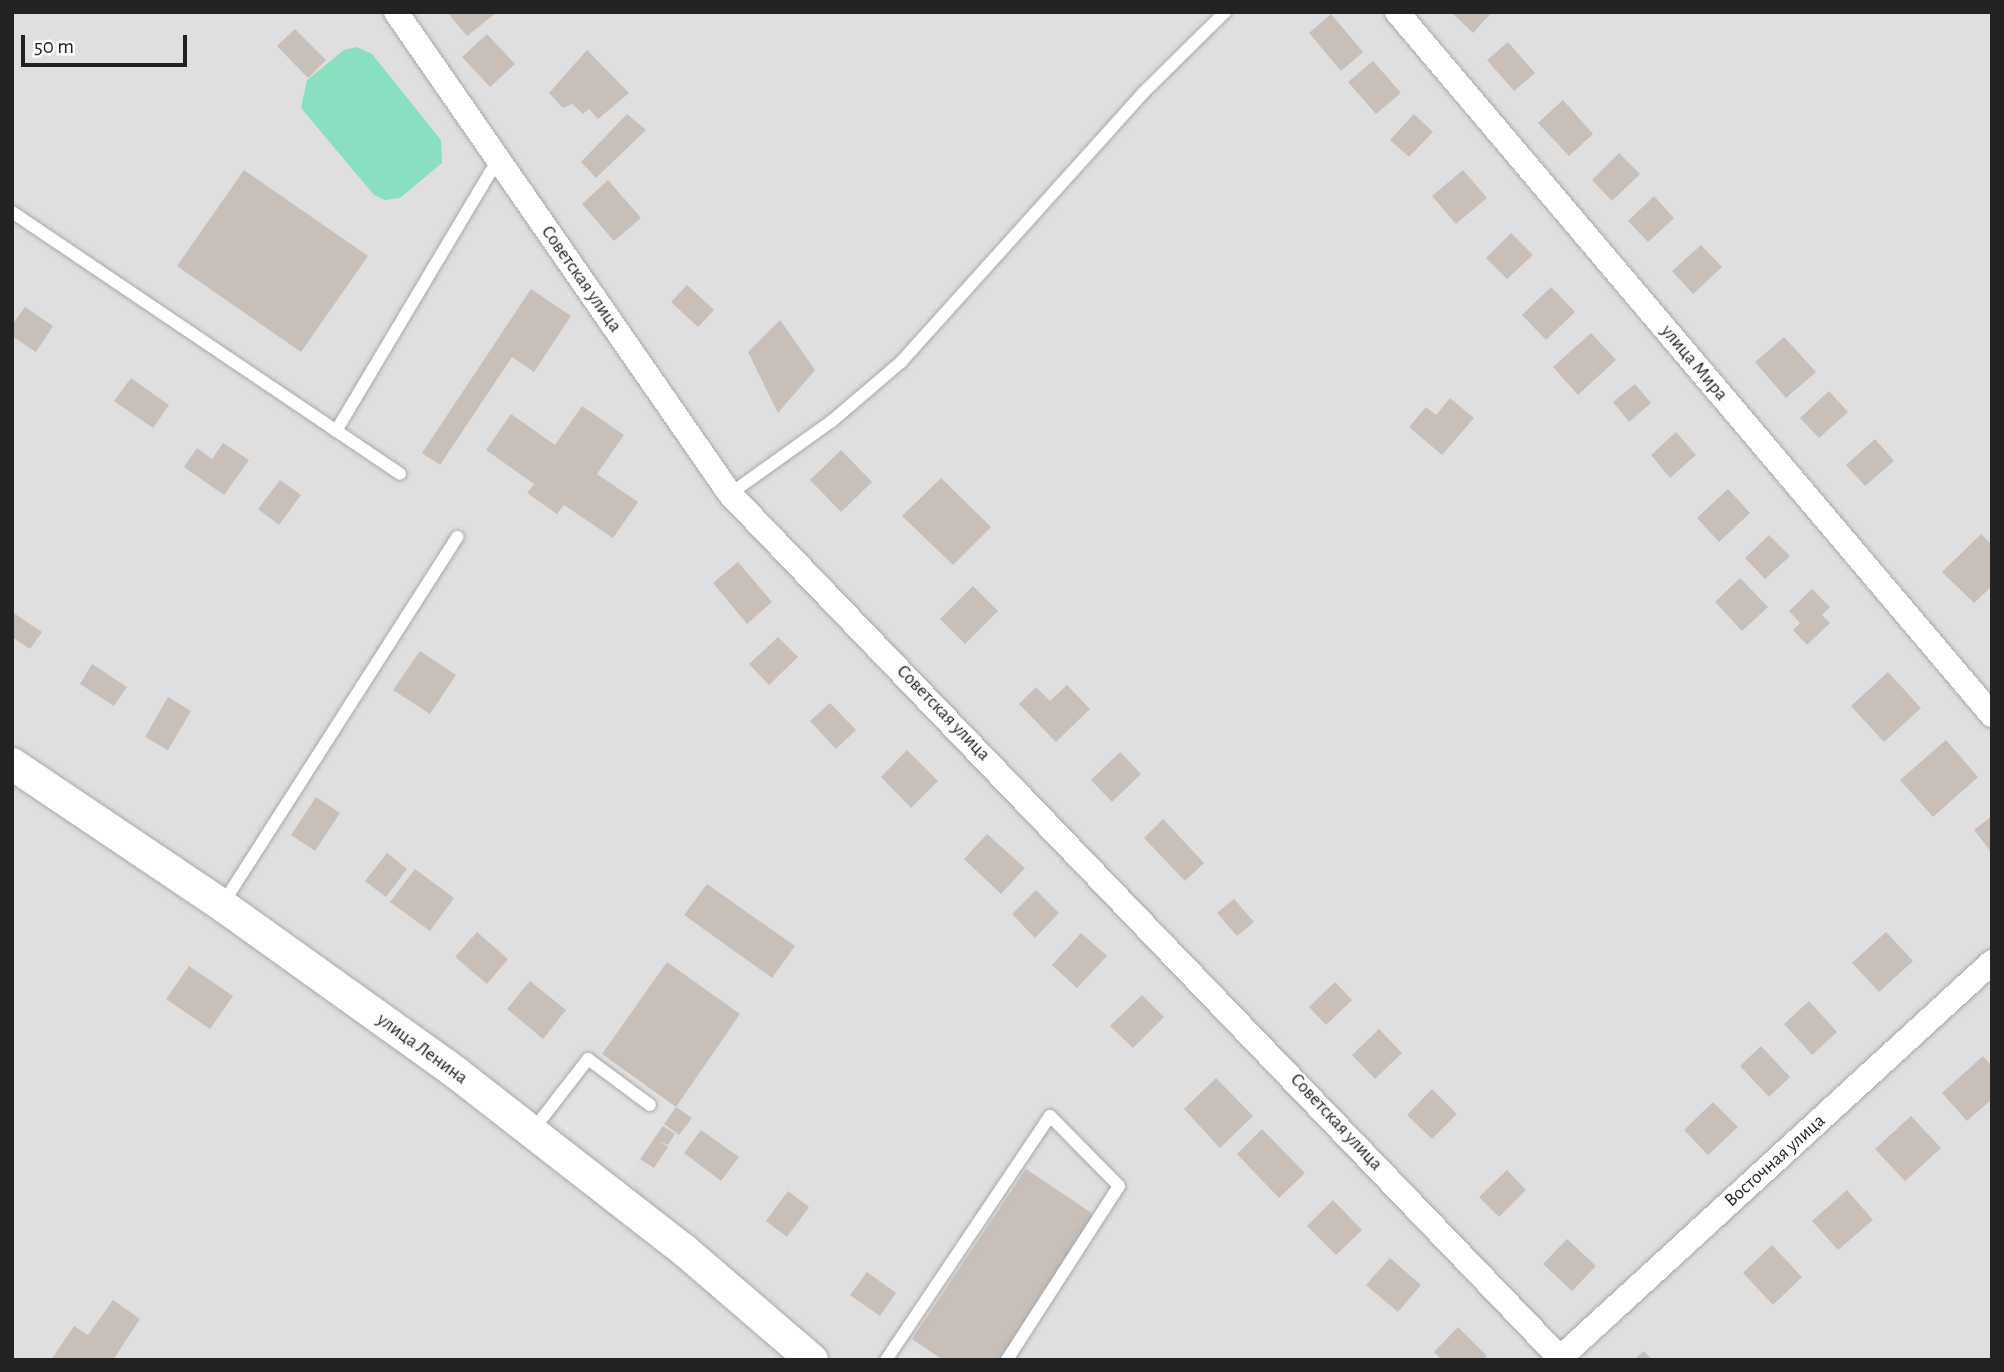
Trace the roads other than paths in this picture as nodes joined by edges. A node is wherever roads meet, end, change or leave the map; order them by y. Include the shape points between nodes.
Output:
1 (396, 12) edge
2 (1225, 12) edge
3 (1397, 12) edge
4 (498, 159) junction
5 (12, 212) edge
6 (336, 431) junction
7 (400, 474) dead end
8 (730, 494) junction
9 (457, 537) dead end
10 (1992, 715) edge
11 (12, 764) edge
12 (222, 905) junction
13 (1992, 962) edge
14 (650, 1105) dead end
15 (533, 1130) junction
16 (1559, 1359) edge
17 (812, 1360) edge
18 (886, 1360) edge
19 (1007, 1360) edge

1 - 4 street, Советская улица
2 - 8 lane via 1143,93 901,362 832,421
3 - 10 street, улица Мира
4 - 6 lane
4 - 8 street, Советская улица
5 - 6 lane
6 - 7 lane
8 - 16 street, Советская улица
9 - 12 lane
11 - 12 street, улица Ленина
12 - 15 street, улица Ленина
13 - 16 street, Восточная улица
14 - 15 lane via 588,1059
15 - 17 street, улица Ленина
18 - 19 lane via 1050,1116 1119,1186

